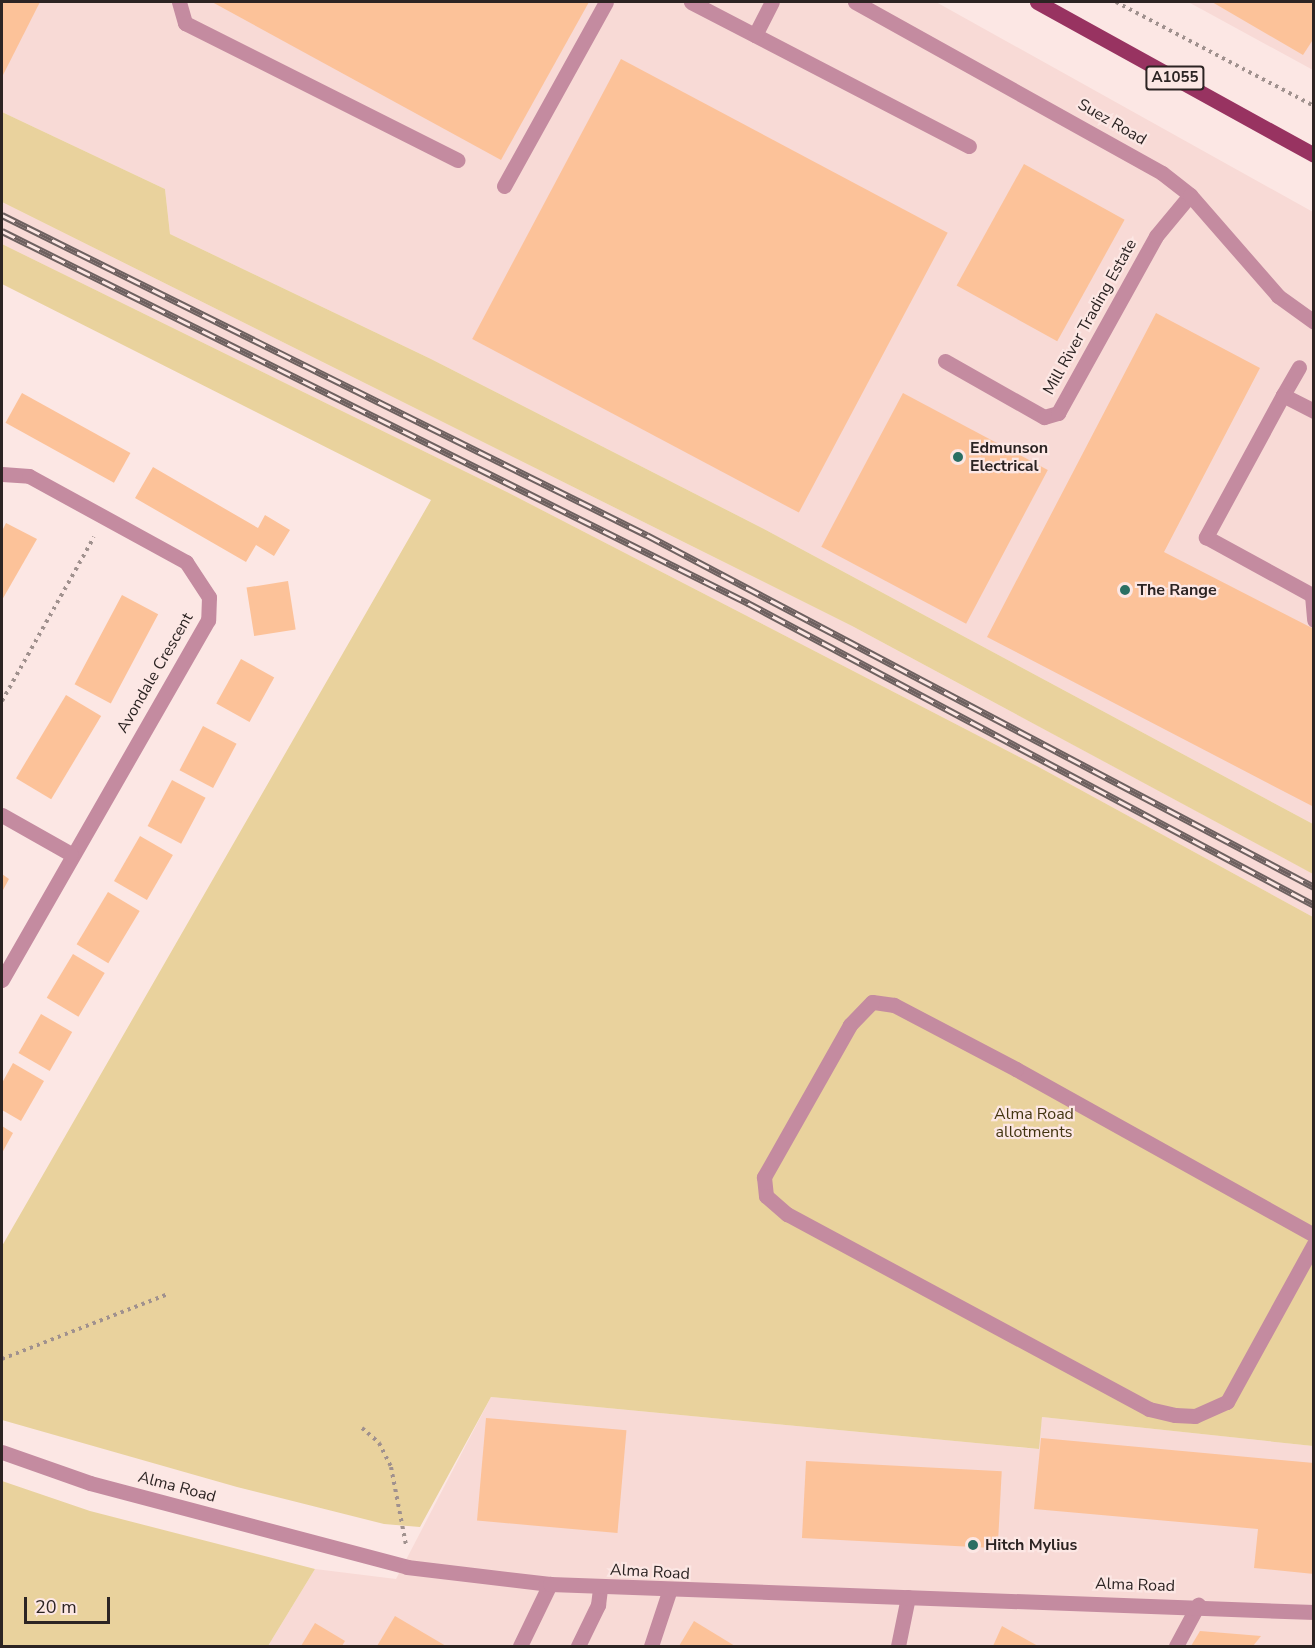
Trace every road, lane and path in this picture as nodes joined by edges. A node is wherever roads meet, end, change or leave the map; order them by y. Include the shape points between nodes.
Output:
1 (179, 2) edge
2 (606, 2) edge
3 (691, 2) edge
4 (772, 2) edge
5 (855, 2) edge
6 (1037, 2) edge
7 (1116, 2) edge
8 (755, 35) junction
9 (1314, 106) edge
10 (969, 146) dead end
11 (1314, 155) edge
12 (457, 160) dead end
13 (504, 186) dead end
14 (1190, 195) junction
15 (1314, 322) edge
16 (945, 361) dead end
17 (1299, 367) dead end
18 (1283, 395) junction
19 (1314, 411) edge
20 (2, 474) edge
21 (105, 518) junction
22 (1314, 620) edge
23 (2, 701) edge
24 (2, 815) edge
25 (71, 854) junction
26 (2, 980) edge
27 (1314, 1235) edge
28 (1314, 1244) edge
29 (168, 1294) dead end
30 (2, 1359) edge
31 (362, 1428) dead end
32 (2, 1452) edge
33 (407, 1567) junction
34 (550, 1584) junction
35 (600, 1588) junction
36 (669, 1592) junction
37 (909, 1597) junction
38 (1198, 1605) junction
39 (1314, 1612) edge
40 (520, 1647) edge
41 (578, 1647) edge
42 (651, 1647) edge
43 (897, 1647) edge
44 (1176, 1647) edge

1 - 12 street via 185,23
2 - 13 street
3 - 8 street
4 - 8 street
5 - 14 street, Suez Road via 1109,139
6 - 11 main road, A1055
7 - 9 path
8 - 10 street
14 - 15 street, Suez Road via 1278,296
14 - 16 street, Mill River Trading Estate via 1156,236 1058,413 1044,417
17 - 18 street
18 - 19 street
18 - 22 street via 1206,537 1312,595
20 - 21 street, Avondale Crescent via 29,476
21 - 23 path
21 - 25 street, Avondale Crescent via 186,562 209,597 208,620
24 - 25 street
25 - 26 street, Avondale Crescent
27 - 28 street via 1006,1063 894,1005 872,1002 850,1025 764,1177 766,1196 787,1214 1149,1409 1175,1414 1195,1416 1227,1402
29 - 30 path
31 - 33 path via 379,1443 391,1467 406,1526
32 - 33 street, Alma Road via 90,1483
33 - 34 street, Alma Road
34 - 35 street, Alma Road
34 - 40 street
35 - 36 street, Alma Road
35 - 41 street via 598,1605
36 - 37 street, Alma Road
36 - 42 street
37 - 38 street, Alma Road
37 - 43 street
38 - 39 street, Alma Road
38 - 44 street

